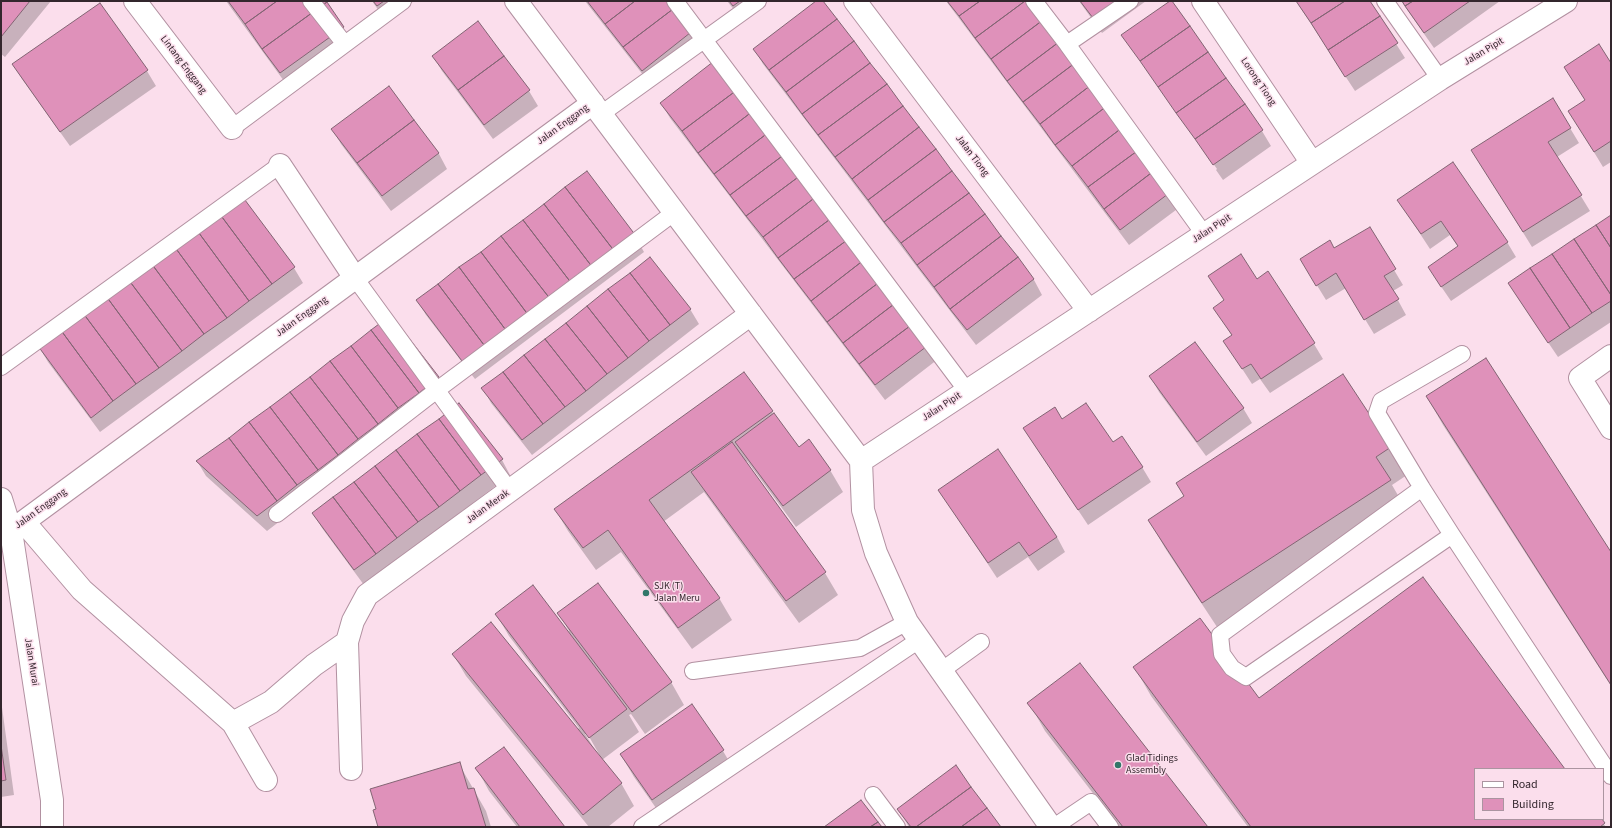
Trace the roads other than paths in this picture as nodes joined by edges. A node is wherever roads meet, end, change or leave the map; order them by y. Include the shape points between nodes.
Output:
1 (135, 1) edge
2 (311, 1) edge
3 (403, 1) edge
4 (516, 1) edge
5 (675, 1) edge
6 (758, 1) edge
7 (856, 1) edge
8 (1034, 1) edge
9 (1130, 1) edge
10 (1203, 1) edge
11 (1385, 1) edge
12 (1566, 1) edge
13 (1543, 7) edge
14 (704, 40) junction
15 (344, 44) junction
16 (1067, 44) junction
17 (1440, 79) junction
18 (597, 109) junction
19 (232, 128) joint
20 (1312, 162) junction
21 (280, 165) joint
22 (674, 212) junction
23 (1204, 234) junction
24 (355, 278) junction
25 (1089, 311) junction
26 (751, 314) junction
27 (1462, 354) dead end
28 (1611, 356) edge
29 (1, 367) edge
30 (437, 390) junction
31 (967, 391) junction
32 (1611, 428) edge
33 (861, 461) junction
34 (1422, 488) junction
35 (510, 491) junction
36 (1, 499) edge
37 (277, 514) dead end
38 (18, 527) junction
39 (1452, 535) junction
40 (906, 622) junction
41 (919, 640) junction
42 (347, 642) junction
43 (981, 642) dead end
44 (693, 671) dead end
45 (941, 671) junction
46 (233, 723) junction
47 (351, 769) dead end
48 (1611, 776) edge
49 (266, 780) dead end
50 (873, 796) dead end
51 (52, 827) edge
52 (642, 827) edge
53 (897, 827) edge
54 (1051, 827) edge
55 (1054, 827) edge
56 (1110, 827) edge

1 - 19 street, Lintang Enggang
2 - 15 lane
3 - 15 lane
4 - 18 street
5 - 14 lane
6 - 14 lane
7 - 25 street, Jalan Tiong
8 - 16 lane
9 - 16 lane
10 - 20 street, Lorong Tiong
11 - 17 lane
12 - 13 street, Jalan Pipit
13 - 17 street, Jalan Pipit
14 - 18 lane
14 - 31 lane
15 - 19 lane
16 - 23 lane
17 - 20 street, Jalan Pipit
18 - 22 street
18 - 24 street, Jalan Enggang
20 - 23 street, Jalan Pipit
21 - 24 street
21 - 29 lane
22 - 26 street
22 - 30 lane
23 - 25 street, Jalan Pipit
24 - 30 lane
24 - 38 street, Jalan Enggang
25 - 31 street, Jalan Pipit
26 - 33 street
26 - 35 street, Jalan Merak
27 - 34 lane via 1381,401 1377,413
28 - 32 street via 1580,378
30 - 35 lane
30 - 37 lane
31 - 33 street, Jalan Pipit
33 - 40 street via 863,510 876,553
34 - 39 lane
34 - 39 lane via 1220,635 1222,654 1232,668 1246,678
35 - 42 street, Jalan Merak via 367,595 353,622
36 - 38 street, Jalan Murai
38 - 46 street via 82,590
38 - 51 street, Jalan Murai via 52,800
39 - 48 lane
40 - 41 street
40 - 44 lane via 860,648
41 - 45 street
41 - 52 lane
42 - 46 street via 271,702
42 - 47 street, Jalan Merak
43 - 45 lane
45 - 54 street
46 - 49 street
50 - 53 lane
55 - 56 lane via 1091,802

